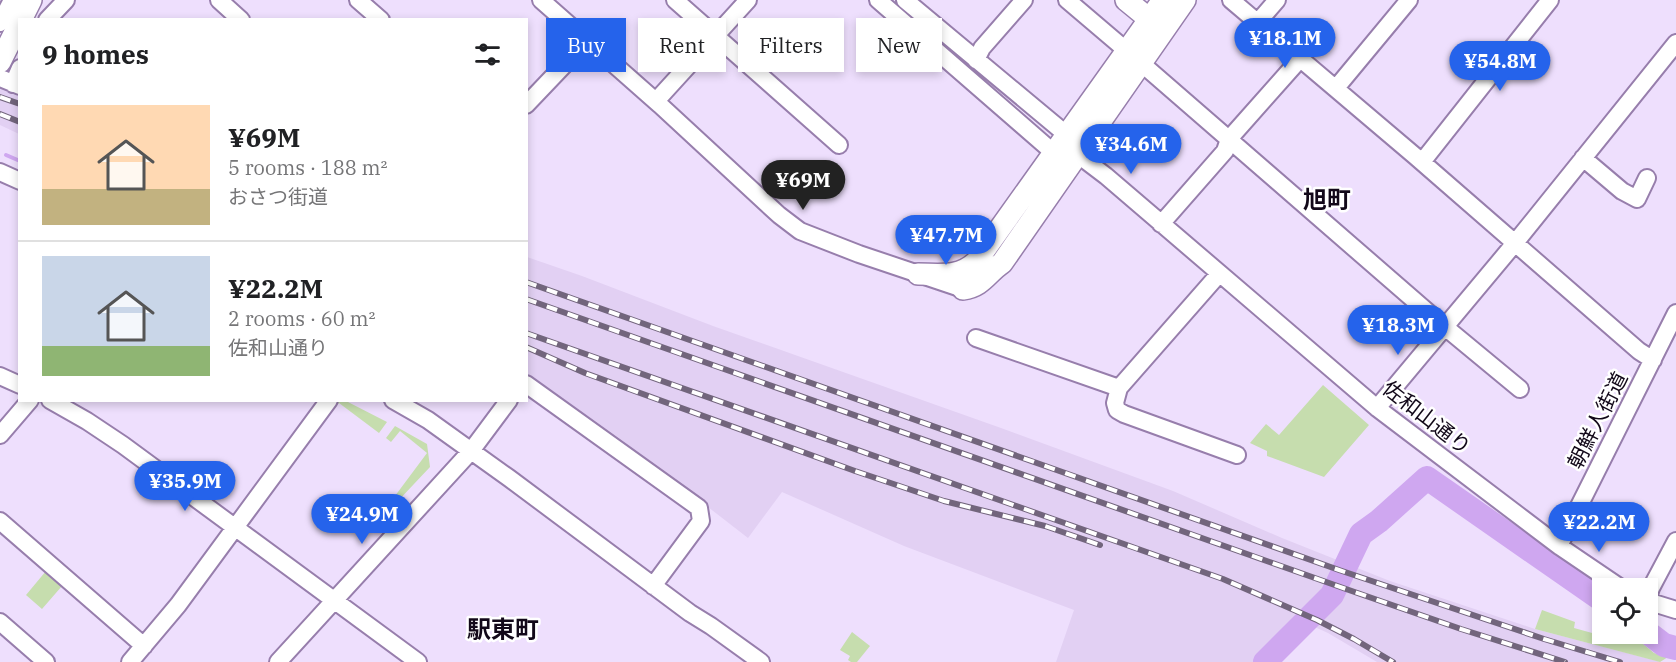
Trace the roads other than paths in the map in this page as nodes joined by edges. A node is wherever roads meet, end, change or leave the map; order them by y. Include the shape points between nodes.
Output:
1 (12, 0) edge
2 (31, 0) edge
3 (66, 0) edge
4 (219, 0) edge
5 (541, 0) edge
6 (675, 0) edge
7 (748, 0) edge
8 (878, 0) edge
9 (905, 0) edge
10 (1024, 0) edge
11 (1067, 0) edge
12 (1126, 0) edge
13 (1163, 0) edge
14 (1185, 0) edge
15 (1231, 0) edge
16 (1277, 0) edge
17 (1409, 0) edge
18 (1550, 0) edge
19 (363, 7) edge
20 (22, 18) edge
21 (48, 18) edge
22 (239, 18) edge
23 (378, 18) edge
24 (562, 18) edge
25 (695, 18) edge
26 (1258, 22) junction
27 (0, 23) edge
28 (726, 24) edge
29 (18, 25) edge
30 (1156, 25) junction
31 (1676, 43) edge
32 (726, 46) edge
33 (1134, 57) junction
34 (1300, 58) junction
35 (975, 60) junction
36 (0, 62) edge
37 (557, 72) edge
38 (623, 72) edge
39 (682, 72) edge
40 (1336, 88) junction
41 (656, 101) junction
42 (528, 103) edge
43 (1067, 135) junction
44 (1229, 139) junction
45 (839, 145) dead end
46 (1054, 153) junction
47 (1077, 154) junction
48 (1583, 158) junction
49 (1422, 162) junction
50 (0, 172) edge
51 (1647, 178) dead end
52 (18, 180) edge
53 (1161, 224) junction
54 (1515, 243) junction
55 (918, 274) junction
56 (1219, 274) junction
57 (963, 289) joint
58 (1676, 313) edge
59 (1445, 327) junction
60 (976, 338) dead end
61 (1653, 360) junction
62 (0, 376) edge
63 (18, 384) edge
64 (528, 387) edge
65 (1119, 388) junction
66 (1520, 389) dead end
67 (28, 402) edge
68 (54, 402) edge
69 (328, 402) edge
70 (396, 402) edge
71 (508, 402) edge
72 (1377, 408) junction
73 (0, 435) edge
74 (471, 451) junction
75 (1237, 455) dead end
76 (0, 522) edge
77 (234, 528) junction
78 (1676, 541) edge
79 (1559, 546) junction
80 (1606, 578) edge
81 (1657, 578) edge
82 (654, 586) junction
83 (334, 601) junction
84 (1658, 604) edge
85 (1676, 610) edge
86 (0, 622) edge
87 (144, 646) junction
88 (46, 662) edge
89 (130, 662) edge
90 (278, 662) edge
91 (418, 662) edge
92 (761, 662) edge

1 - 27 street
2 - 20 main road
3 - 21 street
4 - 22 street
5 - 24 street
6 - 25 street
7 - 28 street
8 - 46 street
9 - 35 street, 佐和山通り
10 - 35 street
11 - 33 street
12 - 30 main road
13 - 30 main road
14 - 30 main road
15 - 26 street
16 - 26 street
17 - 40 street
18 - 49 street
19 - 23 street
26 - 34 street
29 - 36 main road
30 - 33 main road
31 - 48 street
32 - 45 street
33 - 43 main road
33 - 44 street
33 - 47 main road
34 - 40 street
34 - 44 street
35 - 43 street, 佐和山通り
37 - 42 street
38 - 41 street
39 - 41 street
40 - 49 street
41 - 55 street via 800,231
43 - 46 main road
43 - 47 street, 佐和山通り
44 - 53 street via 1225,151
44 - 59 street
46 - 47 street
46 - 55 main road via 969,269 954,274
47 - 53 street, 佐和山通り
47 - 57 main road via 1002,263 983,281
48 - 51 street via 1622,191 1637,198
48 - 54 street
49 - 54 street
50 - 52 street
53 - 56 street, 佐和山通り
54 - 59 street
54 - 61 street
55 - 57 street
56 - 65 street
56 - 72 street, 佐和山通り
58 - 61 street, 朝鮮人街道
59 - 66 street
59 - 72 street
60 - 65 street
61 - 79 street, 朝鮮人街道
62 - 63 street
64 - 82 street via 699,508 701,521
65 - 75 street via 1115,403 1124,414
67 - 73 street
68 - 77 street via 123,445
69 - 77 street
70 - 74 street
71 - 74 street
72 - 79 street, 佐和山通り
74 - 82 street
74 - 83 street
76 - 87 street
77 - 83 street
77 - 87 street
78 - 81 street
79 - 80 street, 佐和山通り
82 - 92 street
83 - 90 street
83 - 91 street
84 - 85 street
86 - 88 street
87 - 89 street

